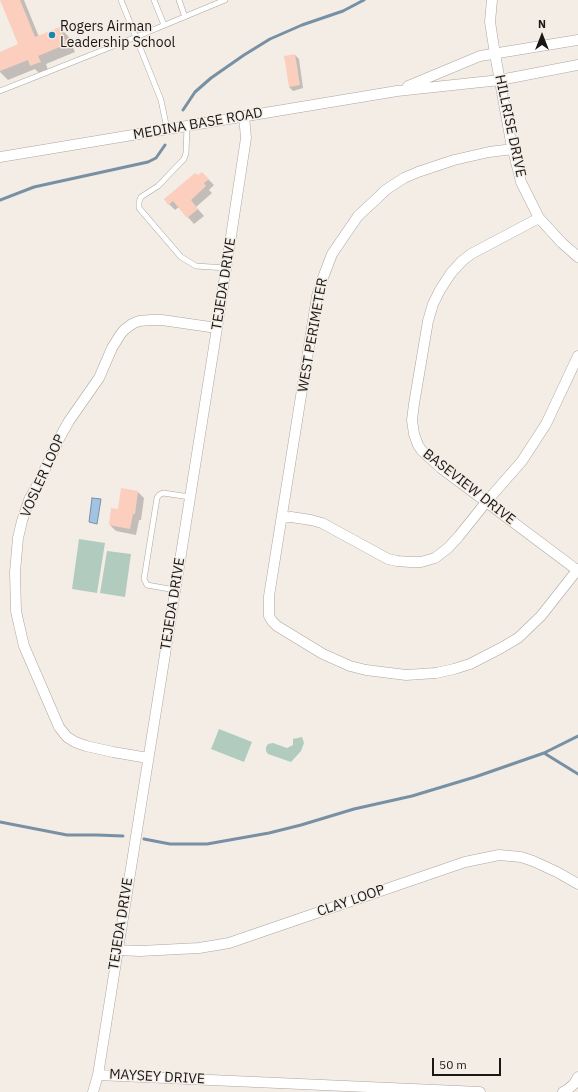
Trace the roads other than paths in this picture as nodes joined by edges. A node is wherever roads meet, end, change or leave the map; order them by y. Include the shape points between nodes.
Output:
1 (122, 0) edge
2 (154, 0) edge
3 (179, 0) edge
4 (225, 0) edge
5 (492, 0) edge
6 (186, 16) junction
7 (164, 25) junction
8 (136, 37) junction
9 (578, 40) edge
10 (495, 54) junction
11 (578, 65) edge
12 (500, 80) junction
13 (0, 91) edge
14 (397, 91) junction
15 (244, 116) junction
16 (187, 126) junction
17 (166, 129) junction
18 (513, 149) junction
19 (0, 157) edge
20 (539, 218) junction
21 (578, 257) edge
22 (226, 268) junction
23 (217, 328) junction
24 (578, 356) edge
25 (190, 497) junction
26 (487, 501) junction
27 (282, 518) junction
28 (577, 569) edge
29 (175, 590) junction
30 (148, 758) junction
31 (578, 884) edge
32 (117, 950) junction
33 (98, 1075) junction
34 (578, 1078) edge
35 (93, 1092) edge
36 (480, 1092) edge
37 (563, 1092) edge

1 - 8 lane
2 - 7 lane
3 - 6 lane
4 - 6 lane
5 - 10 street, HILLRISE DRIVE via 490,22
6 - 7 lane
7 - 8 lane
8 - 13 lane
8 - 17 lane via 161,100
9 - 10 street, MEDINA BASE ROAD
10 - 12 street, HILLRISE DRIVE
10 - 14 street, MEDINA BASE ROAD via 480,56
11 - 12 street, MEDINA BASE ROAD
12 - 14 street, MEDINA BASE ROAD
12 - 18 street, HILLRISE DRIVE
14 - 15 street, MEDINA BASE ROAD
15 - 16 street, MEDINA BASE ROAD
15 - 22 street, TEJEDA DRIVE via 246,138
16 - 17 street, MEDINA BASE ROAD
16 - 22 lane via 184,159 158,186 141,197 139,208 181,257 196,266
17 - 19 street, MEDINA BASE ROAD
18 - 20 street, HILLRISE DRIVE via 521,182
18 - 27 street, WEST PERIMETER via 454,160 404,178 358,216 332,254 317,296
20 - 21 street, HILLRISE DRIVE
20 - 26 street, BASEVIEW DRIVE via 462,261 440,290 428,321 413,409 414,434 422,452
22 - 23 street, TEJEDA DRIVE
23 - 25 street, TEJEDA DRIVE
23 - 30 street, VOSLER LOOP via 150,320 139,321 124,330 112,348 99,378 60,437 29,500 18,538 16,611 24,646 59,728 67,737 86,746
24 - 26 street via 546,424 533,445
25 - 29 street, TEJEDA DRIVE
25 - 29 lane via 163,493 157,498 144,579 147,585
26 - 27 street via 448,548 435,558 422,562 388,559 322,523 291,516
26 - 28 street, BASEVIEW DRIVE
27 - 28 street, WEST PERIMETER via 270,596 269,616 272,622 323,654 366,670 406,676 436,673 470,664 518,638 540,616
29 - 30 street, TEJEDA DRIVE
30 - 32 street, TEJEDA DRIVE
31 - 32 street, CLAY LOOP via 533,861 499,854 465,862 229,943 199,948
32 - 33 street, TEJEDA DRIVE
33 - 35 street, TEJEDA DRIVE
33 - 36 street, MAYSEY DRIVE
34 - 37 street

